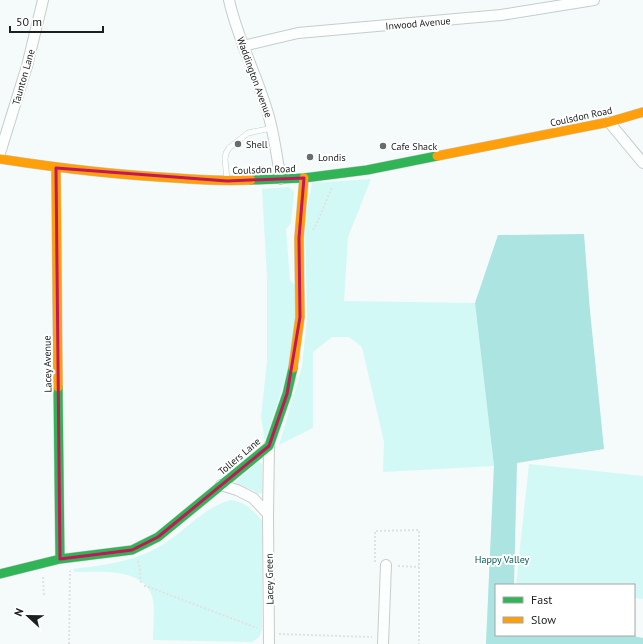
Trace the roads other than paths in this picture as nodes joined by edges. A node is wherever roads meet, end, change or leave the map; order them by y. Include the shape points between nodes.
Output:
1 (44, 0) edge
2 (229, 0) edge
3 (594, 0) edge
4 (244, 46) junction
5 (643, 112) edge
6 (609, 122) junction
7 (272, 128) junction
8 (0, 153) edge
9 (0, 158) edge
10 (643, 163) edge
11 (56, 168) junction
12 (304, 178) junction
13 (281, 179) junction
14 (227, 182) junction
15 (269, 446) junction
16 (221, 485) junction
17 (268, 514) junction
18 (60, 559) junction
19 (386, 565) dead end
20 (0, 574) edge
21 (383, 640) edge
22 (270, 644) edge

1 - 8 street, Taunton Lane
2 - 4 street, Waddington Avenue
3 - 4 street, Inwood Avenue via 500,15 298,33
4 - 7 street, Waddington Avenue
5 - 6 street, Coulsdon Road
6 - 10 street
6 - 12 street, Coulsdon Road via 367,170
7 - 13 street, Waddington Avenue
7 - 14 lane via 248,132 229,148 225,158
9 - 11 street, Coulsdon Road
11 - 14 street, Coulsdon Road
11 - 18 street, Lacey Avenue
12 - 13 street, Coulsdon Road
12 - 15 street, Tollers Lane via 299,238 300,317 287,394
13 - 14 street, Coulsdon Road
15 - 16 street, Tollers Lane
15 - 17 street, Lacey Green
16 - 17 street via 254,498
16 - 18 street, Tollers Lane via 158,537 134,549
17 - 22 street, Lacey Green
18 - 20 street, Tollers Lane
19 - 21 street

